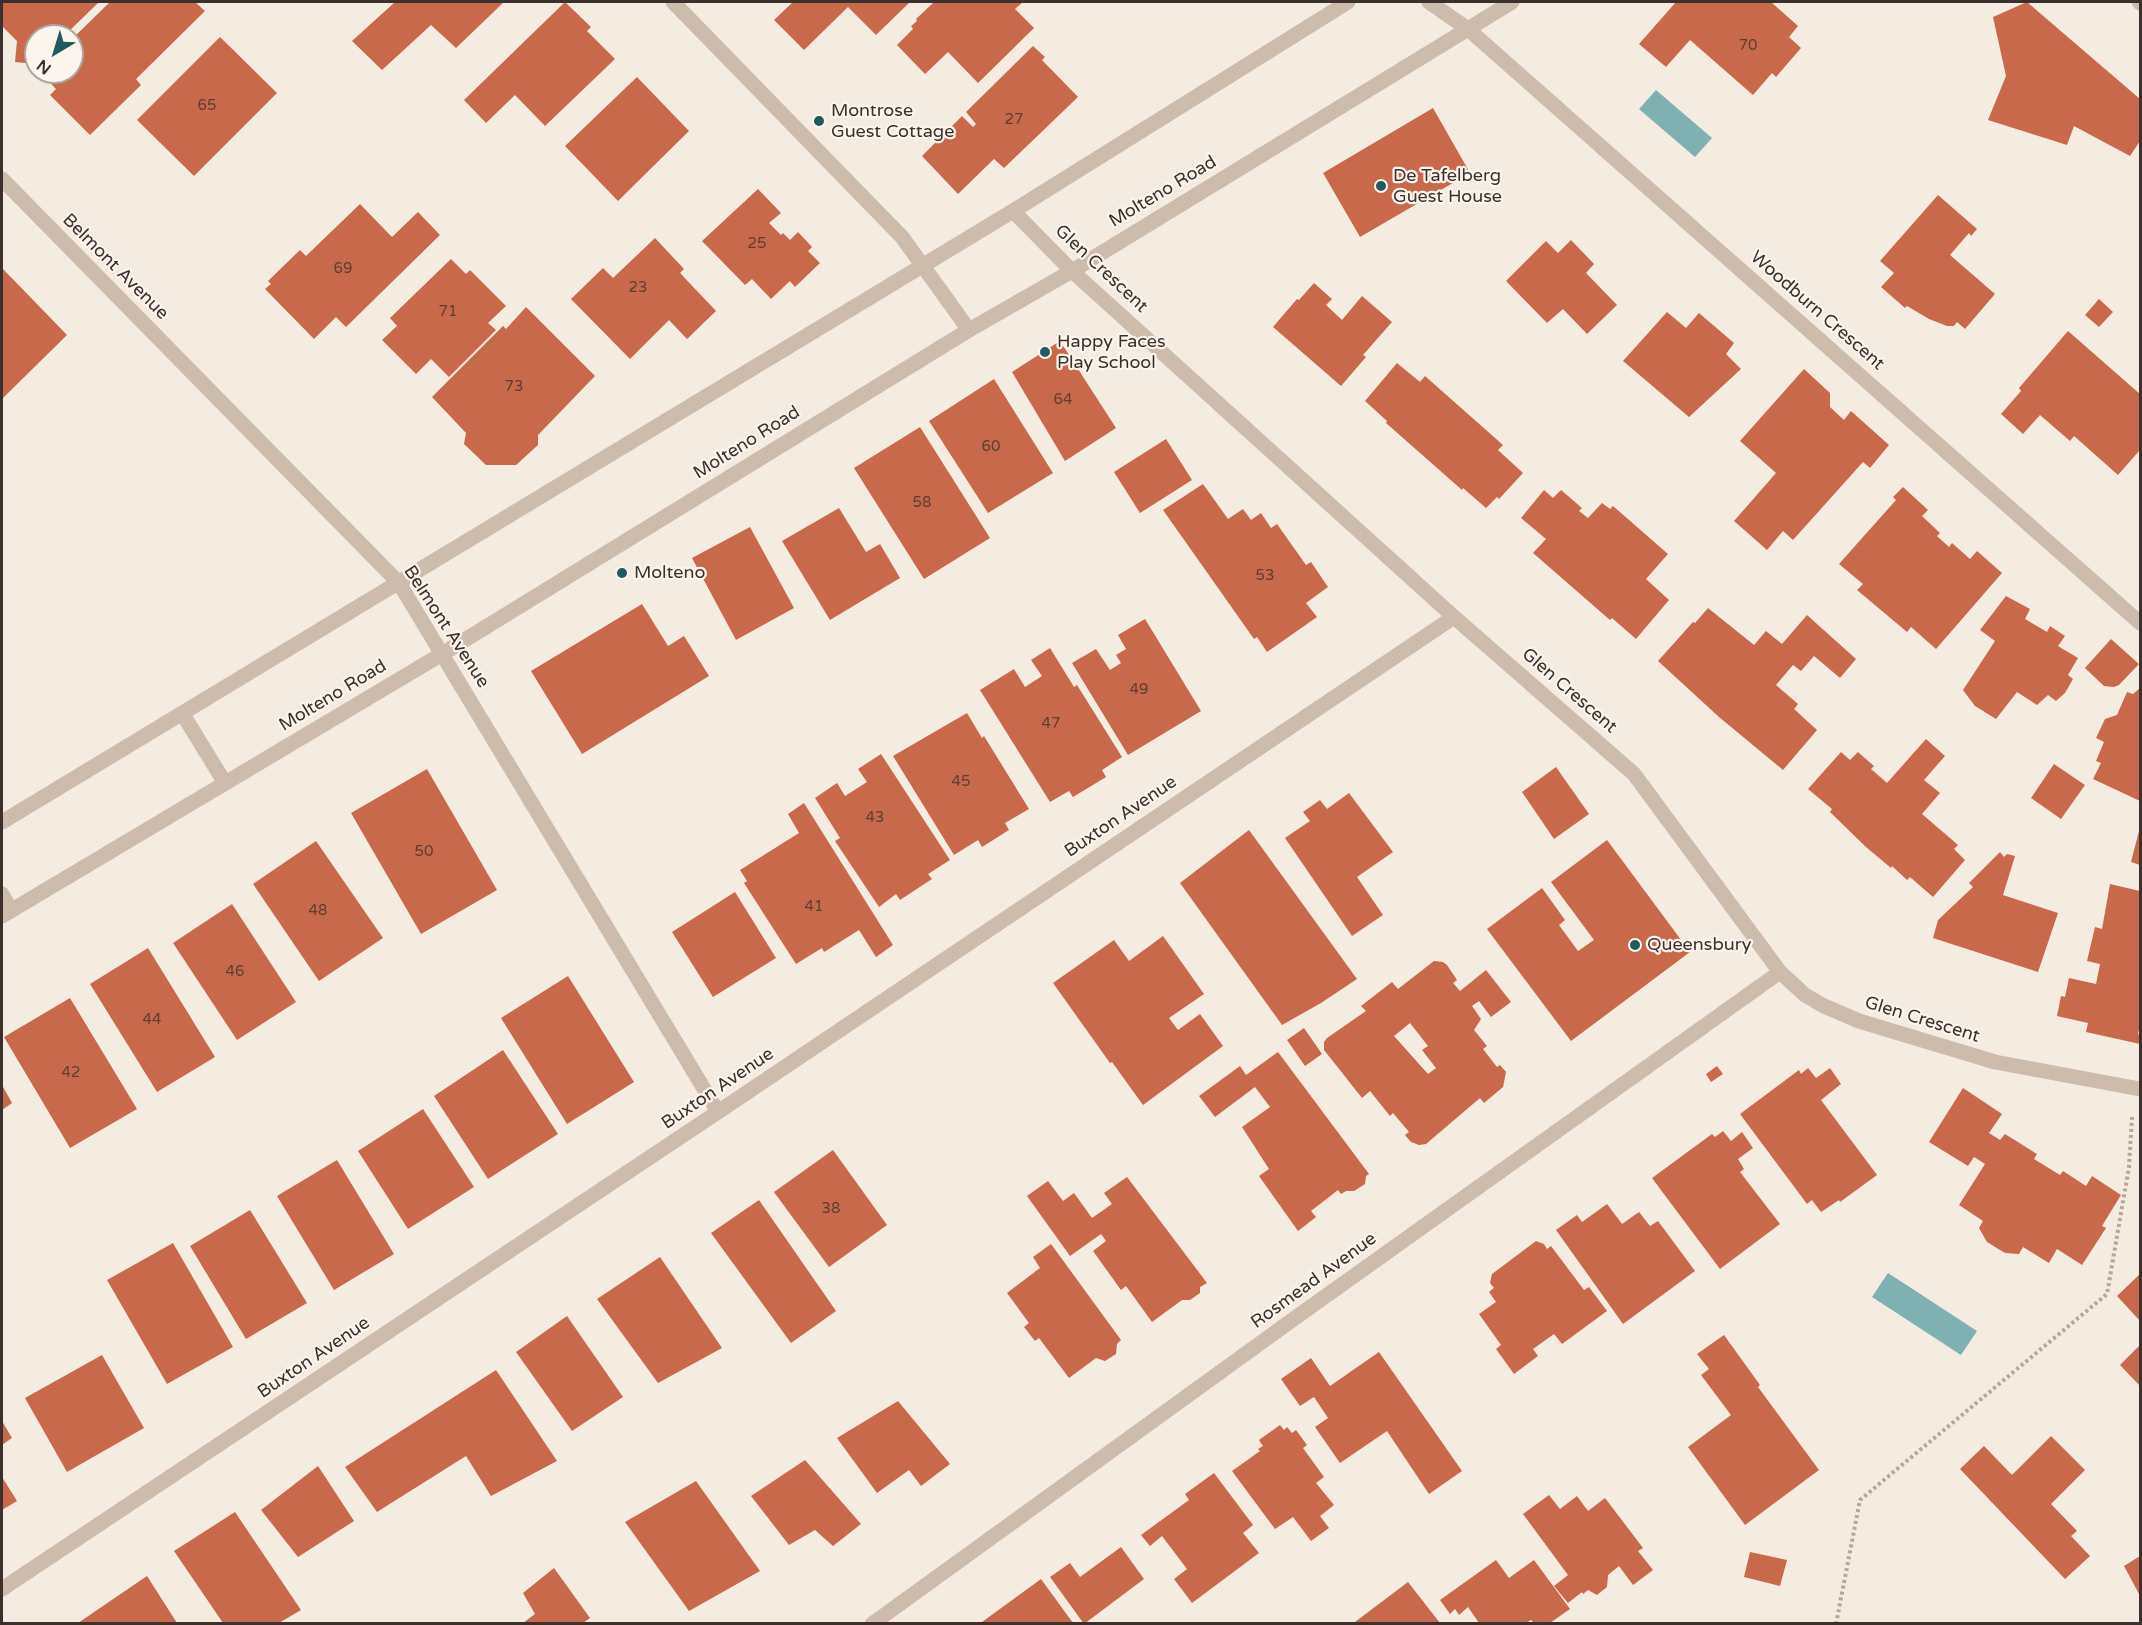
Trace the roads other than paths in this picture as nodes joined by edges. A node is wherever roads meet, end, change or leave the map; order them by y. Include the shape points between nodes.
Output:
1 (673, 2) edge
2 (1348, 2) edge
3 (1429, 2) edge
4 (1512, 2) edge
5 (1468, 29) junction
6 (2, 179) edge
7 (1013, 211) junction
8 (923, 265) junction
9 (1072, 271) junction
10 (969, 330) junction
11 (399, 583) junction
12 (1454, 616) junction
13 (2140, 623) edge
14 (442, 654) junction
15 (182, 713) junction
16 (225, 783) junction
17 (2, 822) edge
18 (2, 894) edge
19 (6, 913) edge
20 (1780, 972) junction
21 (2140, 1089) edge
22 (718, 1112) junction
23 (2, 1590) edge
24 (872, 1623) edge

1 - 8 street via 902,237
2 - 7 street
3 - 5 street, Woodburn Crescent
4 - 5 street, Molteno Road
5 - 9 street, Molteno Road
5 - 13 street, Woodburn Crescent
6 - 11 street, Belmont Avenue
7 - 8 street
7 - 9 street, Glen Crescent
8 - 10 street
8 - 11 street
9 - 10 street, Molteno Road
9 - 12 street, Glen Crescent
10 - 14 street, Molteno Road
11 - 14 street, Belmont Avenue
11 - 15 street
12 - 20 street, Glen Crescent via 1634,774
12 - 22 street, Buxton Avenue
14 - 16 street, Molteno Road
14 - 22 street, Belmont Avenue
15 - 16 street
15 - 17 street
16 - 19 street, Molteno Road
18 - 19 street
20 - 21 street, Glen Crescent via 1805,995 1859,1021 1995,1062
20 - 24 street, Rosmead Avenue
22 - 23 street, Buxton Avenue

